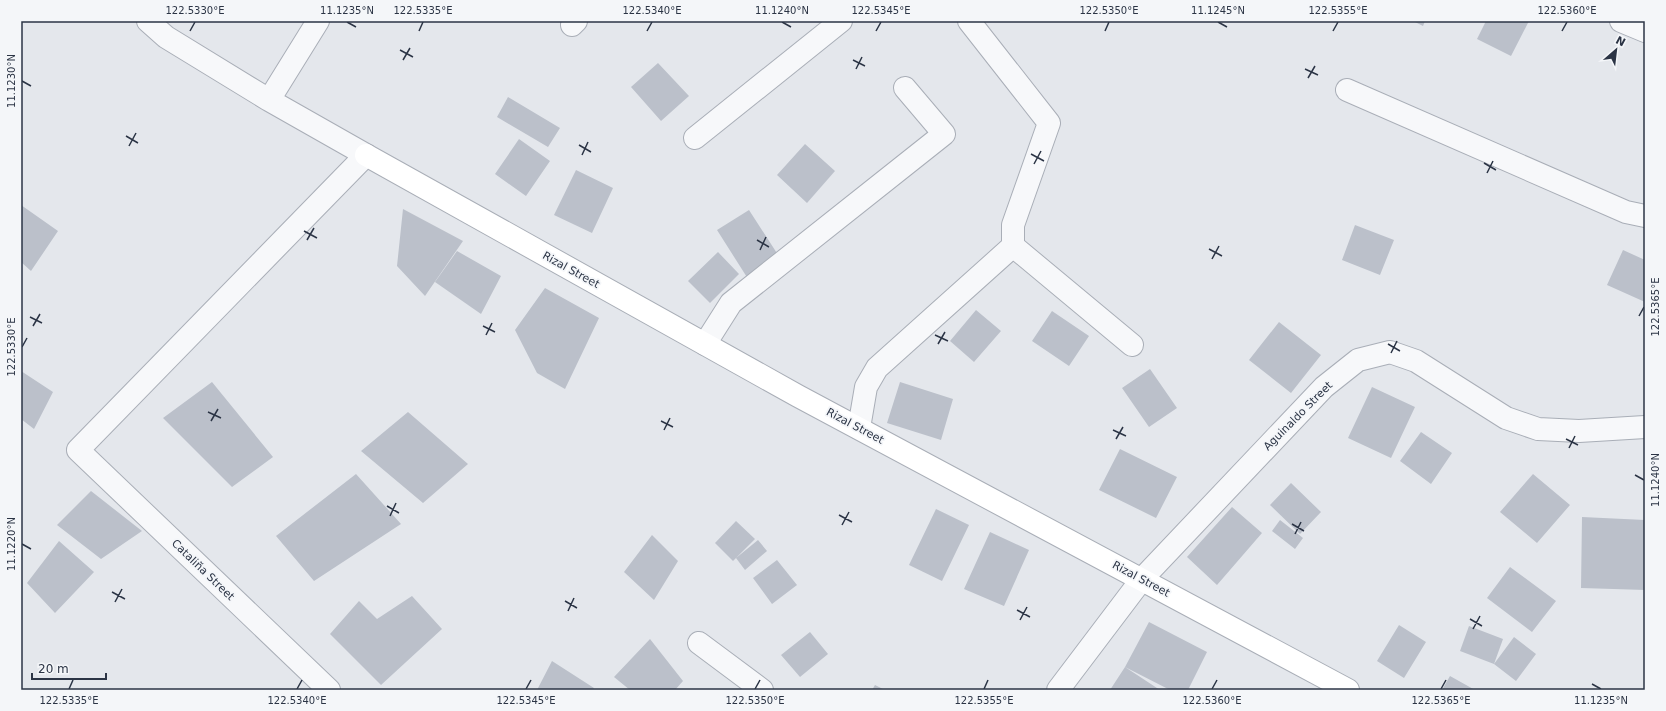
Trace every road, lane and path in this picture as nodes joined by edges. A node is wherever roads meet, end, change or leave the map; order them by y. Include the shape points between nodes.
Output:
1 (148, 21) edge
2 (318, 21) edge
3 (841, 21) edge
4 (969, 21) edge
5 (1621, 21) edge
6 (1645, 32) edge
7 (905, 88) dead end
8 (1347, 90) dead end
9 (269, 100) junction
10 (695, 138) dead end
11 (366, 155) junction
12 (1645, 216) edge
13 (1013, 246) junction
14 (705, 344) junction
15 (1132, 345) dead end
16 (1645, 427) edge
17 (859, 428) junction
18 (1142, 579) junction
19 (699, 643) dead end
20 (329, 690) edge
21 (762, 690) edge
22 (1058, 690) edge
23 (1348, 690) edge

1 - 9 street via 166,37
2 - 9 street
3 - 10 street
4 - 13 street via 1049,123 1013,225
5 - 6 street
7 - 14 street via 944,134 731,303
8 - 12 street via 1626,212
9 - 11 street
11 - 14 street, Rizal Street
11 - 20 street, Cataliña Street via 78,450
13 - 15 street
13 - 17 street via 877,368 866,387
14 - 17 street, Rizal Street
16 - 18 street, Aguinaldo Street via 1579,431 1538,429 1506,418 1416,361 1390,352 1358,360 1324,387
17 - 18 street, Rizal Street
18 - 22 street, Aguinaldo Street
18 - 23 street, Rizal Street
19 - 21 street

